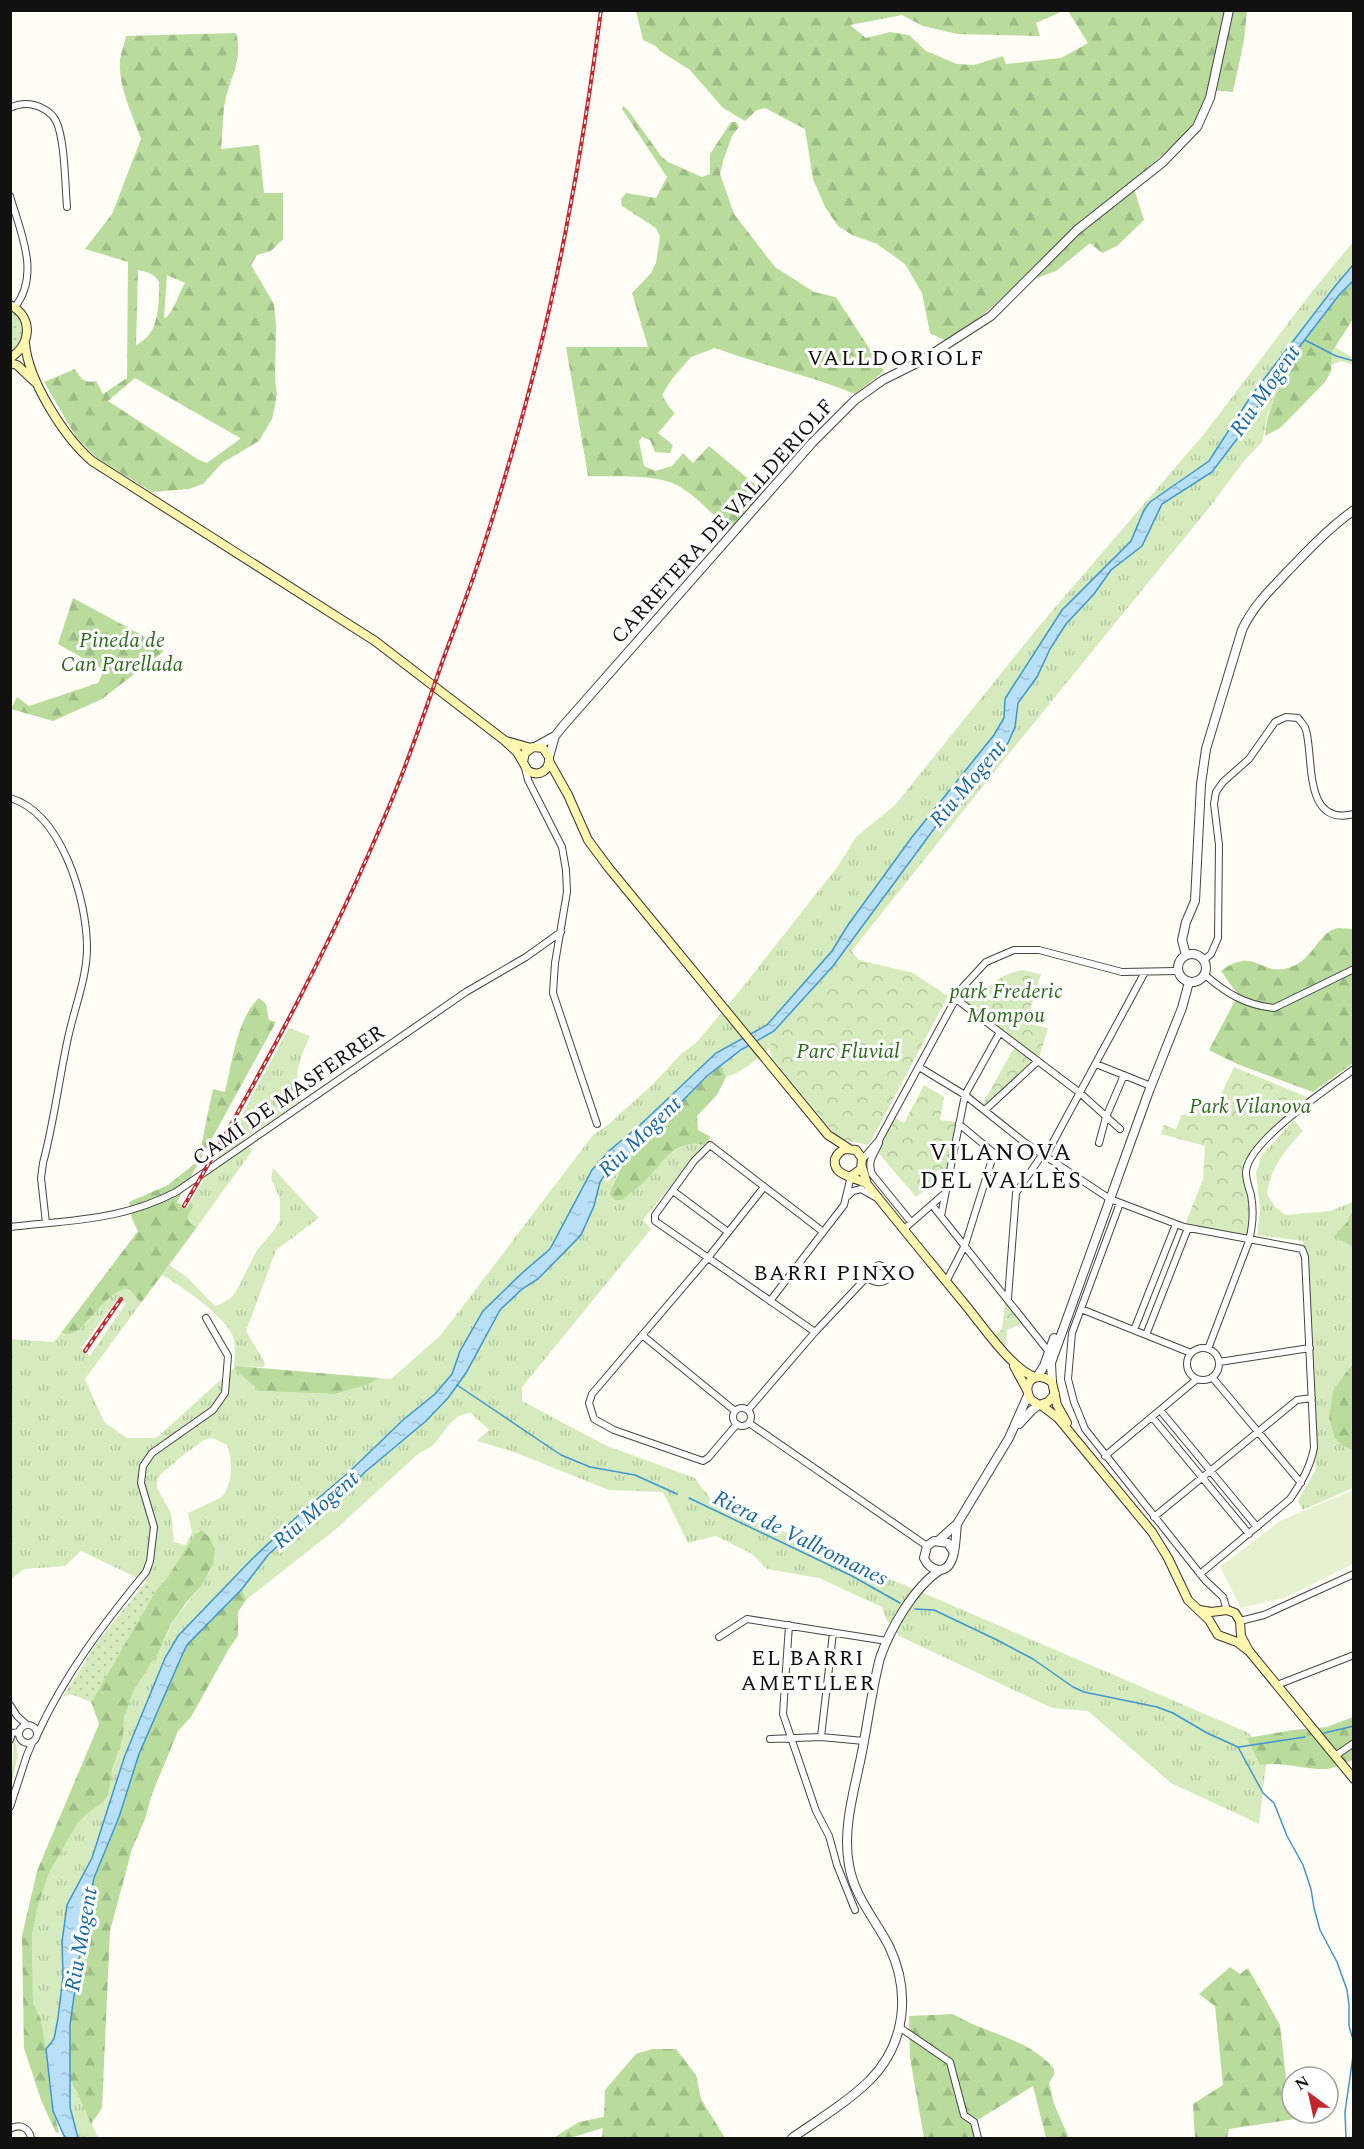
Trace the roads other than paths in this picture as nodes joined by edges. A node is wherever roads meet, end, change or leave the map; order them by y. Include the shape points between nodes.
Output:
1 (1229, 10) edge
2 (10, 108) edge
3 (10, 196) edge
4 (67, 207) dead end
5 (13, 306) edge
6 (25, 343) junction
7 (10, 358) edge
8 (10, 363) edge
9 (38, 384) junction
10 (1353, 510) edge
11 (555, 736) junction
12 (504, 740) junction
13 (533, 747) junction
14 (549, 759) junction
15 (524, 765) junction
16 (539, 773) junction
17 (561, 782) junction
18 (532, 788) junction
19 (10, 798) edge
20 (1353, 814) edge
21 (561, 932) junction
22 (1186, 955) junction
23 (1204, 960) junction
24 (1353, 969) edge
25 (1178, 971) junction
26 (1145, 972) junction
27 (1205, 975) junction
28 (1189, 982) junction
29 (956, 999) junction
30 (1000, 1032) junction
31 (1038, 1061) junction
32 (1095, 1064) junction
33 (919, 1067) junction
34 (1353, 1070) edge
35 (1124, 1075) junction
36 (1151, 1086) junction
37 (1080, 1093) junction
38 (965, 1095) junction
39 (985, 1110) junction
40 (1106, 1117) junction
41 (597, 1124) dead end
42 (959, 1124) junction
43 (1120, 1130) dead end
44 (828, 1135) junction
45 (879, 1140) junction
46 (1099, 1143) dead end
47 (873, 1146) junction
48 (852, 1149) junction
49 (1044, 1156) junction
50 (836, 1157) junction
51 (862, 1163) junction
52 (840, 1173) junction
53 (851, 1176) junction
54 (867, 1184) junction
55 (764, 1187) junction
56 (673, 1191) junction
57 (847, 1193) junction
58 (946, 1193) junction
59 (1110, 1199) junction
60 (882, 1202) junction
61 (1120, 1203) junction
62 (932, 1204) junction
63 (941, 1216) junction
64 (911, 1222) junction
65 (46, 1223) junction
66 (1176, 1224) junction
67 (10, 1227) edge
68 (1188, 1228) junction
69 (904, 1229) junction
70 (822, 1231) junction
71 (728, 1232) junction
72 (1249, 1241) junction
73 (1093, 1242) junction
74 (965, 1245) junction
75 (707, 1259) junction
76 (866, 1278) dead end
77 (946, 1282) junction
78 (1008, 1298) junction
79 (770, 1301) junction
80 (1081, 1309) junction
81 (206, 1318) dead end
82 (1134, 1330) junction
83 (815, 1332) junction
84 (642, 1335) junction
85 (1146, 1335) junction
86 (1310, 1348) junction
87 (1208, 1349) junction
88 (1049, 1352) junction
89 (1191, 1353) junction
90 (1011, 1360) junction
91 (1219, 1362) junction
92 (1036, 1377) junction
93 (1212, 1377) junction
94 (1197, 1379) junction
95 (1052, 1382) junction
96 (1027, 1393) junction
97 (1054, 1394) junction
98 (1312, 1398) junction
99 (1040, 1405) junction
100 (748, 1410) junction
101 (1161, 1410) junction
102 (735, 1411) junction
103 (1152, 1417) junction
104 (749, 1423) junction
105 (737, 1424) junction
106 (1258, 1432) junction
107 (1009, 1437) junction
108 (1077, 1439) junction
109 (1105, 1456) junction
110 (1211, 1470) junction
111 (1202, 1477) junction
112 (1301, 1483) junction
113 (1154, 1517) junction
114 (957, 1524) junction
115 (1257, 1527) junction
116 (1249, 1534) junction
117 (939, 1540) junction
118 (927, 1546) junction
119 (953, 1551) junction
120 (926, 1562) junction
121 (939, 1570) junction
122 (1200, 1574) junction
123 (1353, 1574) edge
124 (918, 1588) junction
125 (1199, 1610) junction
126 (1224, 1611) junction
127 (1240, 1624) junction
128 (789, 1626) junction
129 (1213, 1626) junction
130 (833, 1632) junction
131 (719, 1637) dead end
132 (1229, 1638) junction
133 (887, 1641) junction
134 (1249, 1651) junction
135 (1353, 1655) edge
136 (1277, 1685) junction
137 (11, 1706) edge
138 (48, 1715) junction
139 (10, 1727) edge
140 (23, 1728) junction
141 (791, 1737) junction
142 (821, 1737) junction
143 (35, 1738) junction
144 (770, 1739) dead end
145 (10, 1740) edge
146 (21, 1740) junction
147 (864, 1741) junction
148 (1353, 1743) edge
149 (27, 1755) junction
150 (1335, 1756) junction
151 (1353, 1779) edge
152 (10, 1807) edge
153 (855, 1910) dead end
154 (899, 2027) junction
155 (12, 2126) edge
156 (31, 2139) edge
157 (792, 2139) edge
158 (978, 2139) edge

1 - 11 street, CARRETERA DE VALLDERIOLF via 1210,98 1197,127 1163,162 1077,231 991,316 855,400 812,443
2 - 4 street via 38,106 56,120
3 - 5 street via 28,275 22,298
5 - 6 main road via 21,312 27,326
6 - 7 main road
6 - 9 main road
8 - 9 main road
9 - 12 main road via 68,437 92,461 375,641
10 - 22 street via 1320,537 1251,611 1242,630 1206,748 1195,901 1182,940
11 - 13 street, CARRETERA DE VALLDERIOLF
11 - 14 street, CARRETERA DE VALLDERIOLF
12 - 13 main road
12 - 15 main road
13 - 14 main road via 543,748
13 - 15 main road via 525,753
14 - 16 main road via 546,769
14 - 17 main road
15 - 16 main road
15 - 18 street
16 - 17 main road
16 - 18 street
17 - 44 main road via 593,848
18 - 21 street via 562,848 567,892
19 - 65 street via 36,813 68,860 77,887 87,949 43,1163
20 - 23 street via 1337,816 1326,812 1319,802 1305,728 1298,718 1286,717 1275,723 1249,759 1216,792 1218,938
21 - 41 street via 552,993
21 - 65 street, CAMÍ DE MASFERRER via 466,992 176,1192 124,1213
22 - 23 street via 1195,954
22 - 25 street via 1179,962
23 - 27 street
24 - 27 street via 1274,1008 1226,993
25 - 26 street
25 - 28 street
26 - 29 street via 1122,972 1039,950 1014,950 986,962
26 - 32 street
27 - 28 street
28 - 36 street
29 - 30 street
29 - 33 street
30 - 31 street
30 - 38 street
31 - 37 street
31 - 39 street
32 - 35 street
32 - 37 street
33 - 38 street
33 - 45 street
34 - 72 street via 1279,1125 1256,1150 1246,1171 1254,1224
35 - 36 street
35 - 40 street
36 - 59 street
37 - 40 street
37 - 49 street
38 - 39 street
38 - 42 street
39 - 49 street
40 - 43 street
40 - 46 street
42 - 58 street
42 - 74 street via 994,1153
44 - 48 main road
44 - 50 main road
45 - 47 street
45 - 64 street via 870,1158 872,1174
47 - 48 street
47 - 51 street
48 - 50 main road via 841,1151
48 - 51 main road
49 - 59 street
49 - 78 street via 1016,1193
50 - 52 main road
51 - 53 main road via 858,1173
51 - 54 main road
52 - 53 main road
52 - 57 street
53 - 54 main road
53 - 57 street
54 - 60 main road
55 - 56 street via 710,1145
55 - 70 street
55 - 71 street
56 - 71 street
56 - 75 street via 655,1221
57 - 60 street via 861,1189
57 - 70 street via 844,1205
58 - 62 street
58 - 63 street
59 - 61 street
59 - 73 street
60 - 69 main road
61 - 66 street
61 - 80 street
62 - 63 street
62 - 64 street
63 - 74 street
64 - 69 street
65 - 67 street, CAMÍ DE MASFERRER
66 - 68 street
66 - 82 street
68 - 72 street
68 - 85 street
69 - 77 main road
70 - 79 street
71 - 75 street
72 - 86 street via 1302,1249
72 - 87 street
73 - 88 street
73 - 95 street via 1051,1363
74 - 77 street
74 - 78 street
75 - 79 street
75 - 84 street
76 - 83 street
77 - 90 main road
78 - 88 street
79 - 83 street
80 - 82 street
80 - 109 street via 1072,1333 1068,1379 1085,1429
81 - 138 street via 228,1356 225,1393 213,1410 152,1454 143,1466 141,1483 154,1527 146,1572 90,1641
82 - 85 street
83 - 100 street
84 - 102 street
84 - 105 street via 592,1395 594,1419 614,1430 703,1461
85 - 89 street
86 - 91 street
86 - 98 street
87 - 89 street
87 - 91 street
88 - 92 street
89 - 94 street via 1188,1370
90 - 92 main road
90 - 96 main road
91 - 93 street
92 - 95 main road
92 - 96 main road
93 - 94 street
93 - 106 street
94 - 101 street
95 - 97 main road
96 - 99 main road
96 - 107 street
97 - 99 main road
97 - 108 main road
98 - 106 street via 1297,1400
98 - 112 street via 1314,1449
99 - 107 street via 1026,1415
99 - 108 main road
100 - 102 street
100 - 104 street
101 - 103 street
101 - 110 street
102 - 105 street via 733,1420
103 - 109 street
103 - 111 street
104 - 105 street
104 - 118 street
106 - 110 street
106 - 112 street
107 - 114 street
108 - 125 main road via 1152,1532 1185,1594
109 - 113 street
110 - 111 street
110 - 115 street
111 - 113 street
111 - 116 street
112 - 115 street via 1290,1499
113 - 122 street
114 - 117 street
114 - 119 street
115 - 116 street
116 - 122 street
117 - 118 street
117 - 119 street via 948,1543
118 - 120 street
119 - 121 street via 951,1564
120 - 121 street
120 - 124 street
121 - 124 street
122 - 126 street via 1222,1597
123 - 127 street
124 - 133 street
125 - 126 main road
125 - 129 main road
126 - 127 main road via 1235,1612
126 - 129 main road via 1215,1617
127 - 132 main road
127 - 134 main road
128 - 130 street
128 - 131 street via 747,1619
128 - 141 street via 783,1714
129 - 132 main road via 1218,1635
130 - 133 street
130 - 142 street
132 - 134 main road
133 - 147 street via 877,1668
134 - 136 main road
135 - 136 street
136 - 150 main road
137 - 140 street
138 - 140 street
138 - 143 street
139 - 140 street
140 - 143 street via 36,1729
140 - 145 street via 12,1733
140 - 146 street
141 - 142 street
141 - 144 street
141 - 153 street
142 - 147 street
143 - 146 street via 27,1743
143 - 149 street
146 - 149 street
147 - 154 street via 847,1831 848,1859 860,1899 898,1968 903,1991
148 - 150 street
149 - 152 street
150 - 151 main road
154 - 157 street via 887,2056 871,2079
154 - 158 street via 950,2062 964,2115 974,2122
155 - 156 street via 27,2129

